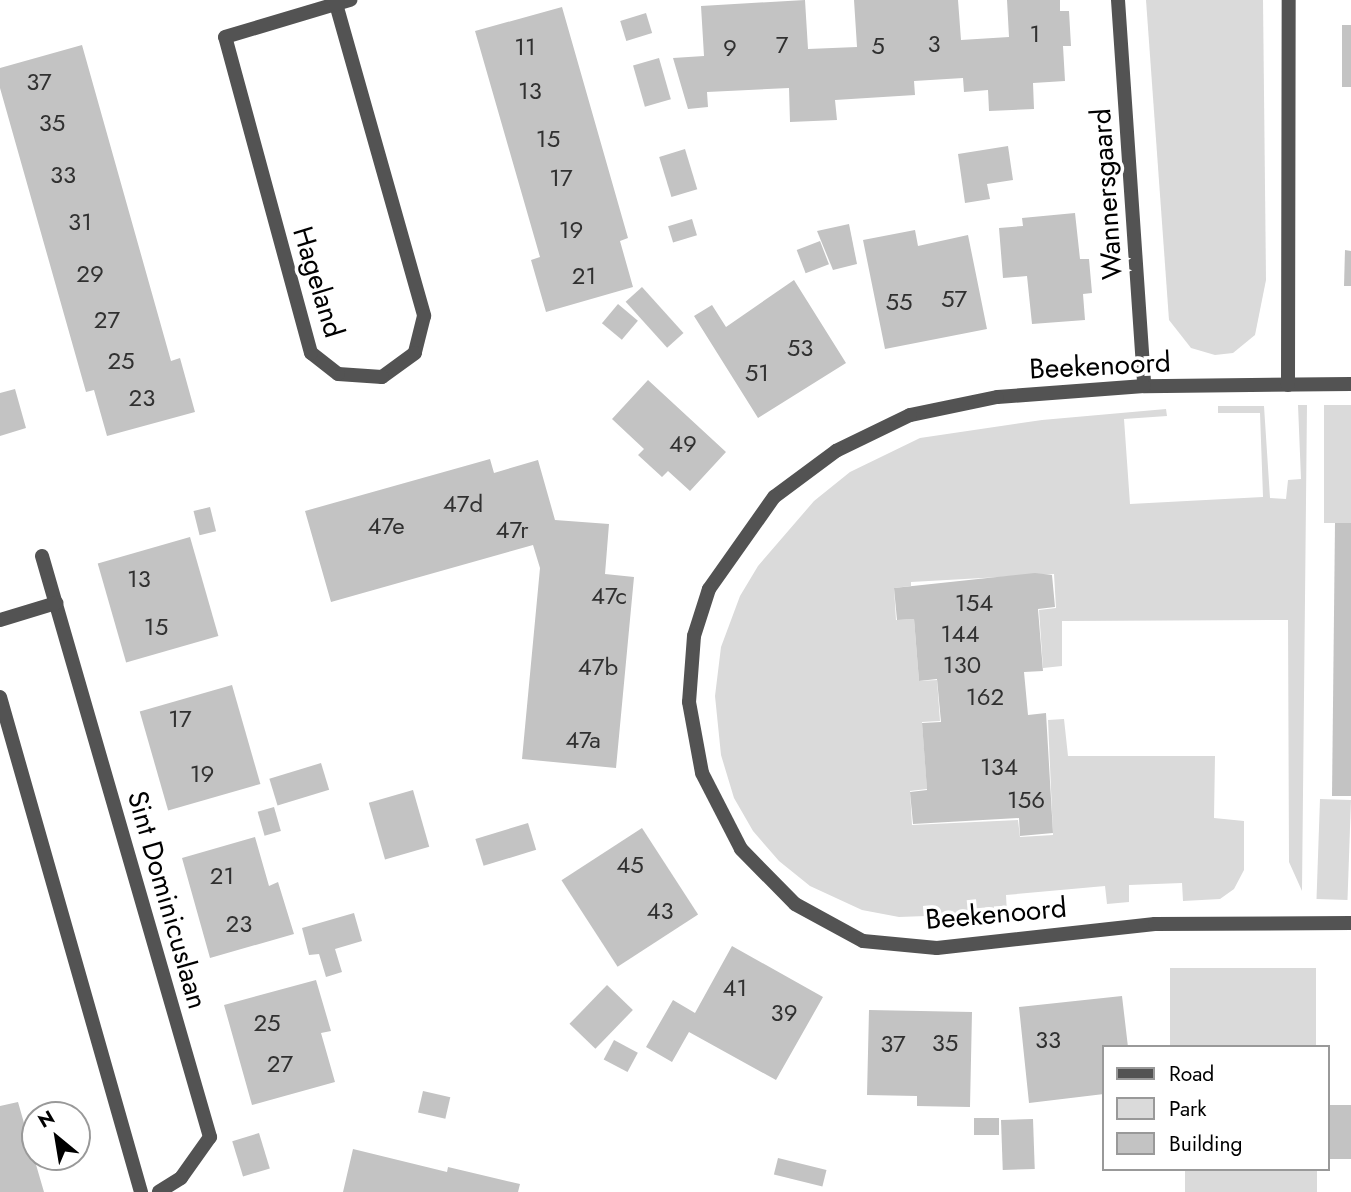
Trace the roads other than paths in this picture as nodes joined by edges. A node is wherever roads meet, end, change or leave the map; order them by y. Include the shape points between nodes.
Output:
1 (1118, 0) edge
2 (1289, 0) edge
3 (343, 2) edge
4 (1351, 384) edge
5 (1288, 385) junction
6 (1144, 386) junction
7 (42, 556) dead end
8 (56, 603) junction
9 (0, 620) edge
10 (0, 697) edge
11 (1351, 923) edge
12 (141, 1192) edge
13 (159, 1192) edge

1 - 6 street, Wannersgaard
2 - 5 street
3 - 3 street, Hageland via 225,37 311,353 338,374 382,377 415,353 424,316
4 - 5 street, Beekenoord
5 - 6 street, Beekenoord
6 - 11 street, Beekenoord via 997,397 910,415 836,451 774,497 709,589 694,636 689,702 702,773 741,849 795,904 863,941 937,948 1155,924
7 - 8 street, Sint Dominicuslaan
8 - 9 street
8 - 13 street, Sint Dominicuslaan via 210,1137 181,1178
10 - 12 street

